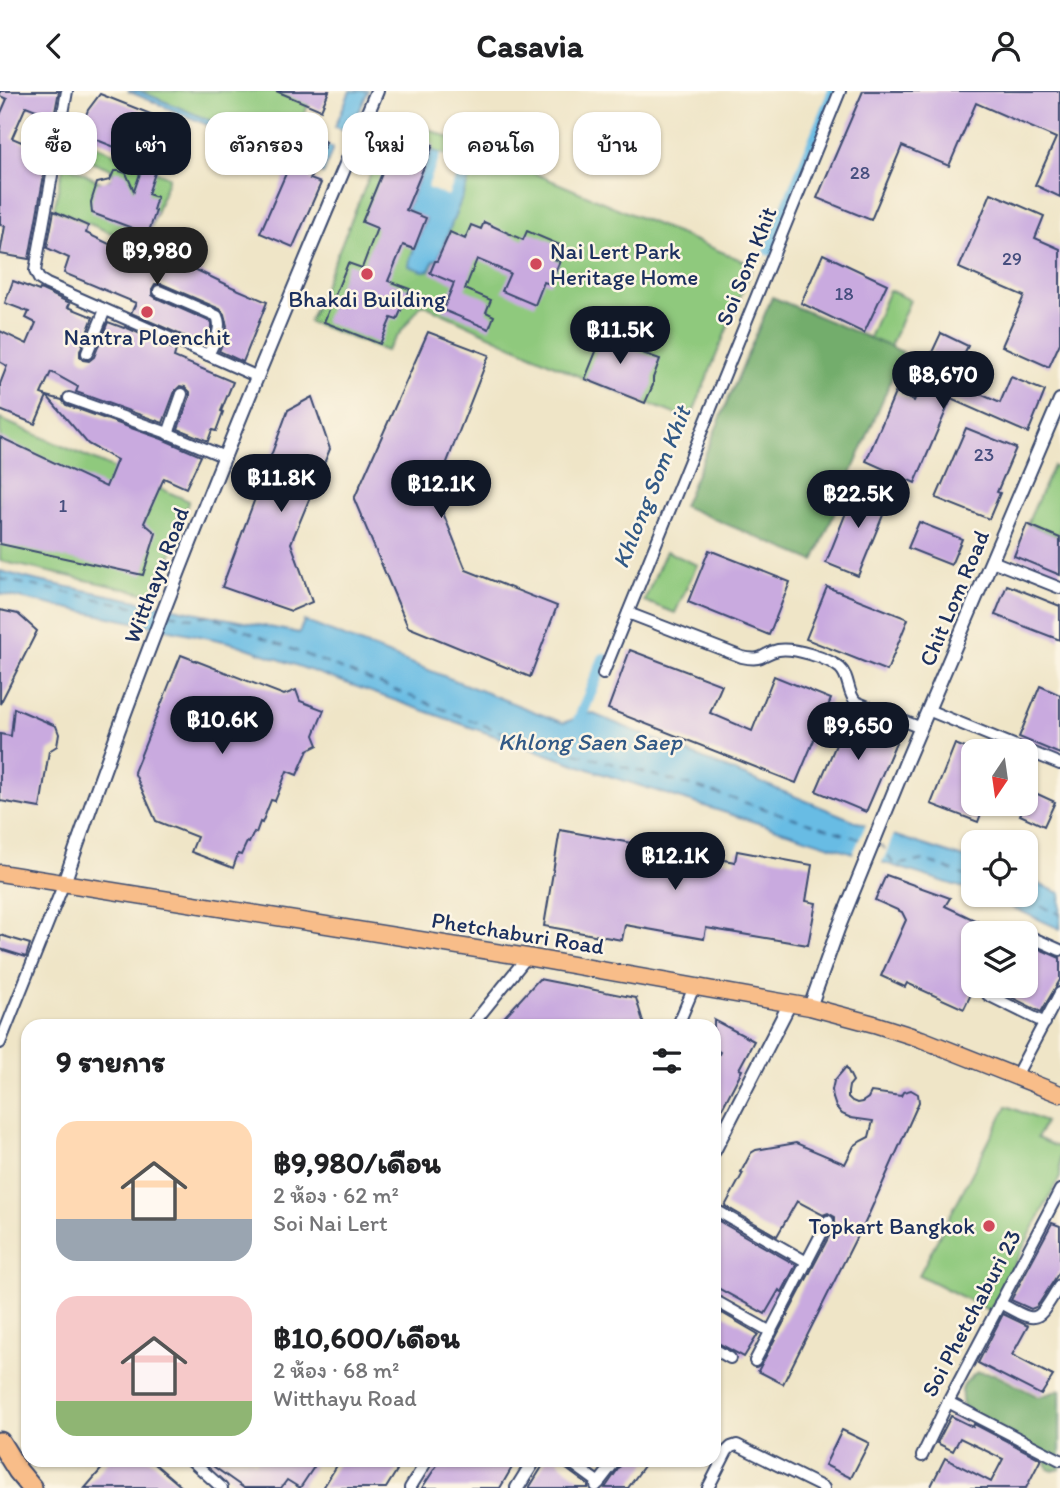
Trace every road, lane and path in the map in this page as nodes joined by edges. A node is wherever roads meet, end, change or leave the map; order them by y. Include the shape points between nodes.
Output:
1 (67, 91) edge
2 (377, 91) edge
3 (840, 91) edge
4 (159, 291) dead end
5 (105, 310) junction
6 (87, 353) dead end
7 (208, 355) junction
8 (258, 377) junction
9 (182, 394) dead end
10 (69, 398) dead end
11 (1060, 400) edge
12 (168, 434) junction
13 (225, 457) junction
14 (992, 561) junction
15 (1060, 588) edge
16 (628, 613) junction
17 (603, 674) dead end
18 (928, 711) junction
19 (921, 728) junction
20 (1060, 764) edge
21 (0, 873) edge
22 (64, 883) junction
23 (1038, 940) edge
24 (1060, 950) edge
25 (527, 957) junction
26 (694, 986) junction
27 (1060, 993) edge
28 (994, 998) edge
29 (790, 1003) junction
30 (810, 1007) junction
31 (0, 1008) edge
32 (12, 1012) junction
33 (476, 1019) edge
34 (680, 1019) edge
35 (1045, 1023) junction
36 (0, 1043) edge
37 (1018, 1077) junction
38 (1060, 1084) edge
39 (1060, 1094) edge
40 (721, 1137) edge
41 (1060, 1191) edge
42 (721, 1213) edge
43 (828, 1221) dead end
44 (807, 1262) junction
45 (1060, 1285) edge
46 (1000, 1303) junction
47 (721, 1307) edge
48 (771, 1332) junction
49 (721, 1353) edge
50 (730, 1358) dead end
51 (755, 1361) dead end
52 (948, 1402) junction
53 (0, 1442) edge
54 (922, 1456) dead end
55 (1060, 1460) edge
56 (721, 1463) edge
57 (199, 1467) edge
58 (423, 1467) edge
59 (530, 1467) edge
60 (576, 1467) edge
61 (611, 1467) edge
62 (719, 1467) edge
63 (597, 1485) edge
64 (32, 1488) edge
65 (222, 1488) edge
66 (410, 1488) edge
67 (517, 1488) edge
68 (708, 1488) edge
69 (824, 1488) edge

1 - 5 street via 35,271 47,284
2 - 8 street, Witthayu Road
3 - 16 street, Soi Som Khit
4 - 7 street via 217,316 220,329
5 - 6 street
5 - 7 street
7 - 8 street
8 - 13 street, Witthayu Road
9 - 12 street
10 - 12 street
11 - 14 street, Chit Lom Road
12 - 13 street
13 - 22 street, Witthayu Road
14 - 15 street
14 - 18 street, Chit Lom Road
16 - 17 street, Soi Som Khit
16 - 19 street via 753,660 776,650 813,655 841,669 856,702
18 - 19 street, Chit Lom Road
18 - 20 street
19 - 30 street, Chit Lom Road
21 - 22 main road, Phetchaburi Road
22 - 25 main road, Phetchaburi Road
22 - 32 street
23 - 24 street
25 - 26 main road, Phetchaburi Road
25 - 33 street
26 - 29 main road, Phetchaburi Road
26 - 34 street
27 - 35 street
28 - 35 street
29 - 30 main road, Phetchaburi Road
29 - 40 street
30 - 37 main road, Phetchaburi Road via 898,1031
31 - 32 street
32 - 36 street
35 - 37 street
37 - 38 main road, Phetchaburi Road via 1036,1076
37 - 39 main road, Phetchaburi Road
41 - 46 street, Soi Phetchaburi 23
42 - 44 street
43 - 44 street
44 - 48 street
45 - 46 street via 1037,1317 1024,1316
46 - 52 street, Soi Phetchaburi 23
47 - 48 street
48 - 51 street
49 - 50 street
52 - 54 street, Soi Phetchaburi 23
52 - 55 street
53 - 64 highway
56 - 69 street via 737,1445
57 - 65 street
58 - 66 street
59 - 67 street
60 - 63 street
61 - 63 street
62 - 68 street

